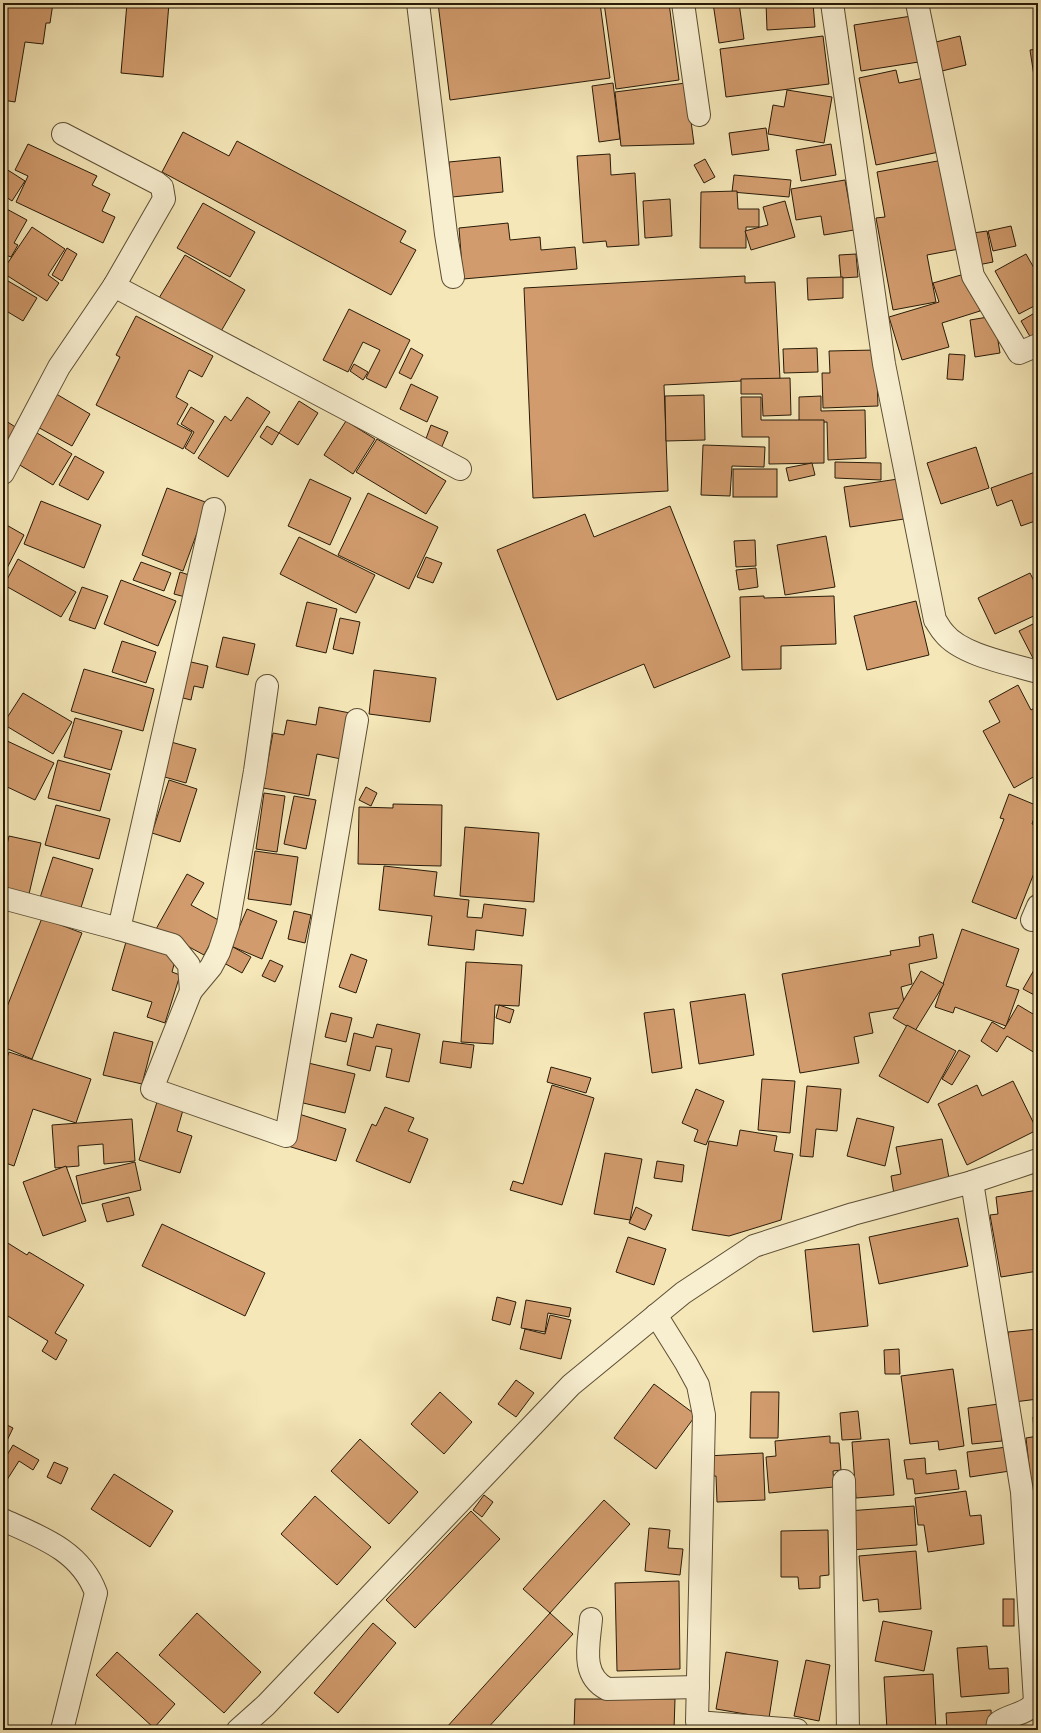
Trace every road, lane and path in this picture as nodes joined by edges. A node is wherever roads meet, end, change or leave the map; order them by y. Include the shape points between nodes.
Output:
1 (418, 3) edge
2 (683, 3) edge
3 (832, 3) edge
4 (917, 3) edge
5 (698, 115) dead end
6 (63, 134) dead end
7 (453, 277) dead end
8 (114, 286) junction
9 (1038, 345) edge
10 (460, 468) dead end
11 (3, 473) edge
12 (214, 509) dead end
13 (1038, 672) edge
14 (267, 686) dead end
15 (357, 720) dead end
16 (3, 898) edge
17 (118, 929) junction
18 (191, 992) junction
19 (1038, 1160) edge
20 (972, 1182) junction
21 (656, 1315) junction
22 (844, 1480) dead end
23 (3, 1520) edge
24 (591, 1619) dead end
25 (698, 1687) junction
26 (697, 1726) edge
27 (62, 1730) edge
28 (238, 1730) edge
29 (797, 1730) edge
30 (848, 1730) edge
31 (997, 1730) edge

1 - 7 street
2 - 5 street
3 - 13 street via 884,364 935,620 944,634 971,652
4 - 9 street via 973,276 1019,353
6 - 8 street via 157,183 164,192 164,198
8 - 10 street
8 - 11 street via 59,367
12 - 17 street
14 - 18 street via 228,925 211,967
15 - 18 street via 286,1136 152,1089
16 - 17 street
17 - 18 street via 173,945 189,965
19 - 20 street
20 - 21 street via 853,1214 754,1246 683,1293
20 - 31 street via 1022,1492 1035,1695 1033,1706 1004,1718 998,1723
21 - 25 street via 698,1385 704,1415
21 - 28 street via 571,1384 266,1704
22 - 30 street
23 - 27 street via 46,1540 75,1559 93,1584 96,1594
24 - 25 street via 588,1663 591,1675 598,1684 607,1688
25 - 26 street
26 - 29 street

